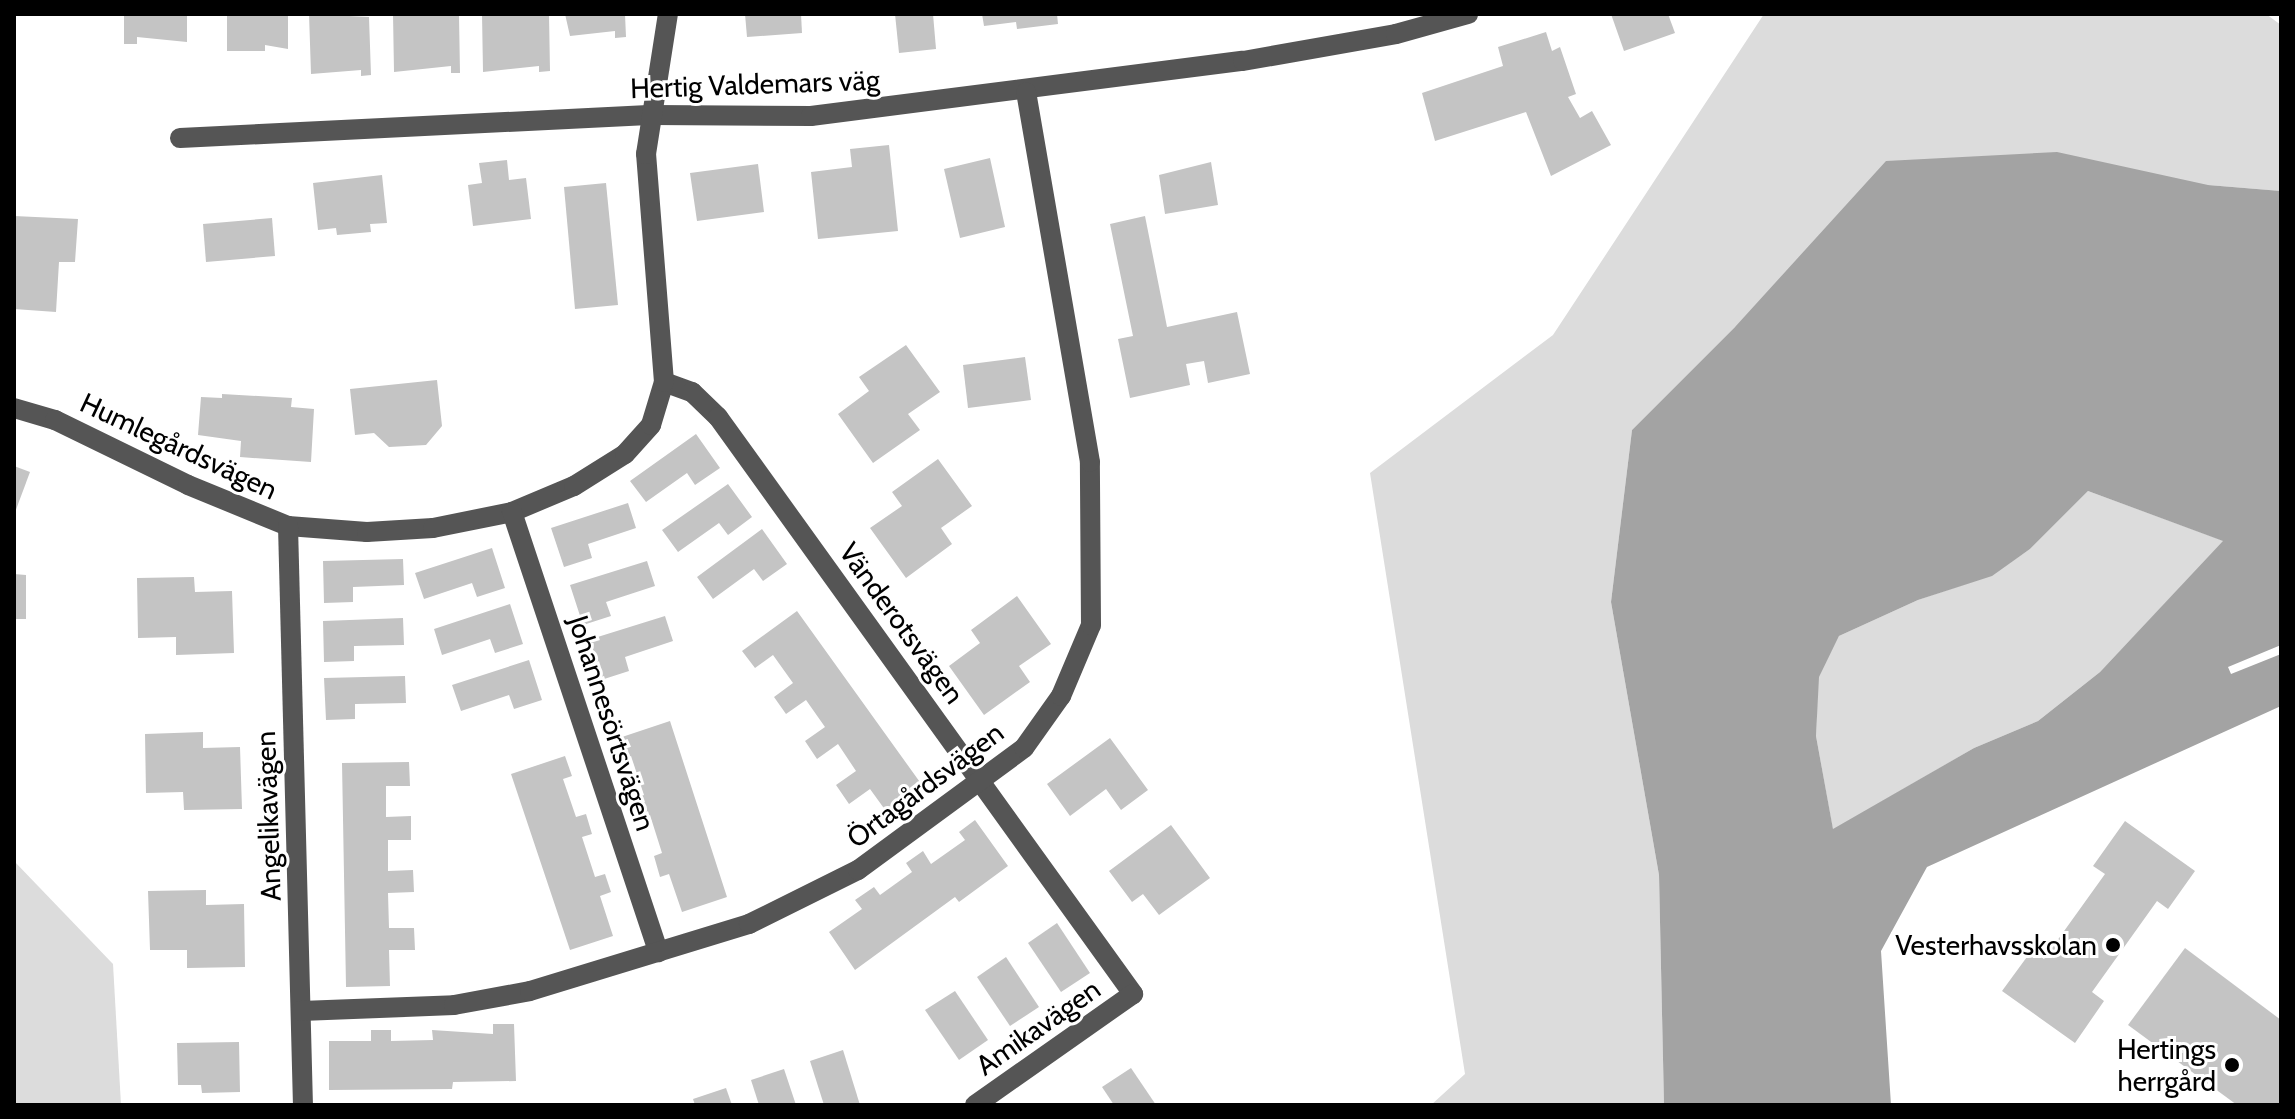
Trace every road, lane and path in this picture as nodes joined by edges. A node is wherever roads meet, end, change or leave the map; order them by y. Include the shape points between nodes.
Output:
1 (668, 14) edge
2 (1468, 14) edge
3 (1026, 92) junction
4 (653, 115) junction
5 (180, 138) dead end
6 (664, 382) junction
7 (14, 408) edge
8 (512, 512) junction
9 (288, 526) junction
10 (983, 783) junction
11 (658, 952) junction
12 (1133, 994) joint
13 (301, 1011) junction
14 (303, 1105) edge
15 (975, 1105) edge

1 - 4 street, Humlegårdsvägen
2 - 3 street, Hertig Valdemars väg via 1381,37
3 - 4 street, Hertig Valdemars väg via 811,116
3 - 10 street, Örtagårdsvägen via 1090,462 1091,625 1061,696 1024,748
4 - 5 street, Hertig Valdemars väg
4 - 6 street, Humlegårdsvägen via 646,154
6 - 8 street, Humlegårdsvägen via 651,425 625,454 574,486
6 - 10 street, Vänderotsvägen via 692,392 718,417
7 - 9 street, Humlegårdsvägen via 55,420 188,485
8 - 9 street, Humlegårdsvägen via 433,528
8 - 11 street, Johannesörtsvägen
9 - 13 street, Angelikavägen
10 - 11 street, Örtagårdsvägen via 858,870 803,901
10 - 12 street, Vänderotsvägen
11 - 13 street, Örtagårdsvägen via 530,991 454,1005
12 - 15 street, Amikavägen
13 - 14 street, Angelikavägen

